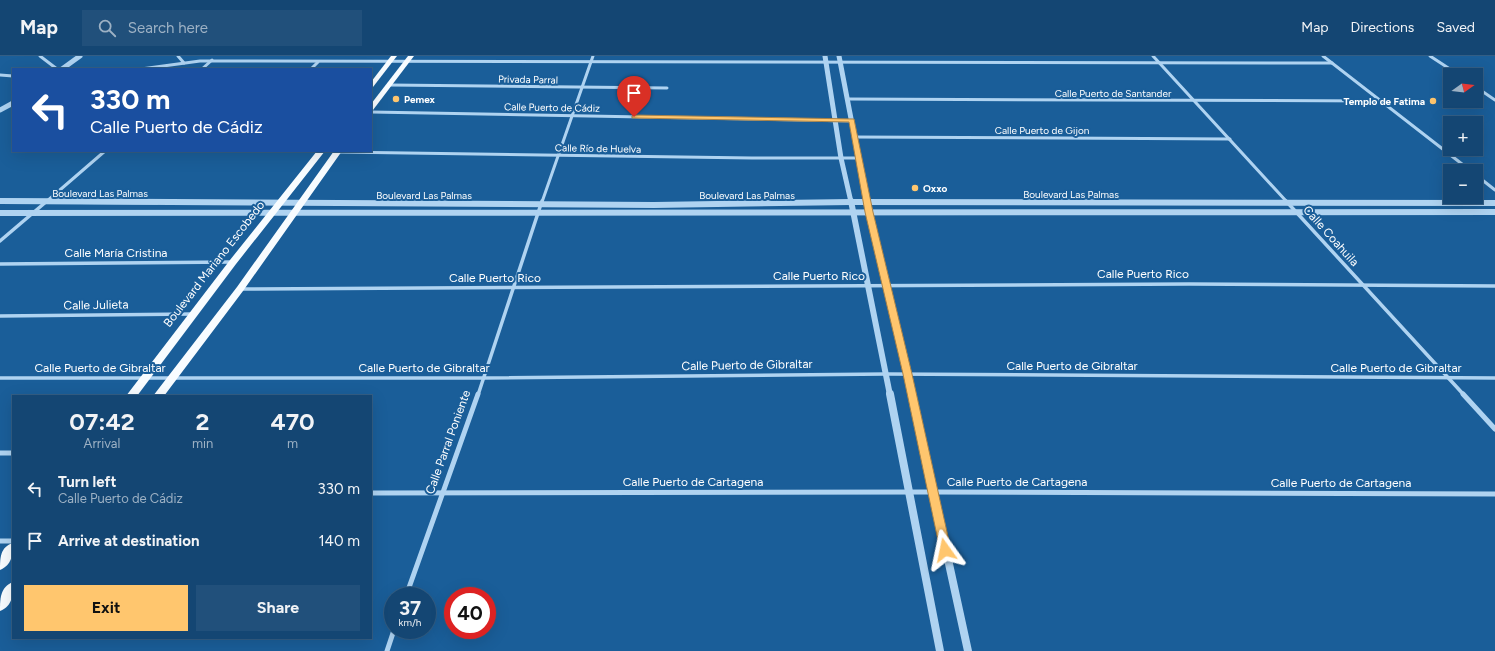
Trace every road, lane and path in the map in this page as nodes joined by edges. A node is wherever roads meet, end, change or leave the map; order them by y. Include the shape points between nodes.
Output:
1 (40, 56) edge
2 (80, 56) edge
3 (178, 56) edge
4 (198, 56) edge
5 (394, 56) edge
6 (411, 56) edge
7 (593, 56) edge
8 (825, 56) edge
9 (839, 56) edge
10 (1153, 56) edge
11 (1323, 56) edge
12 (1430, 56) edge
13 (212, 60) junction
14 (200, 61) junction
15 (318, 62) junction
16 (390, 62) junction
17 (406, 62) junction
18 (826, 62) junction
19 (840, 62) junction
20 (1159, 62) junction
21 (184, 63) junction
22 (590, 63) junction
23 (1332, 63) junction
24 (56, 68) edge
25 (63, 68) edge
26 (148, 68) edge
27 (203, 68) edge
28 (313, 68) edge
29 (1448, 68) edge
30 (0, 76) edge
31 (12, 76) edge
32 (372, 85) edge
33 (389, 85) junction
34 (582, 88) junction
35 (667, 88) dead end
36 (1483, 92) edge
37 (848, 99) junction
38 (1495, 100) edge
39 (1193, 101) junction
40 (1379, 101) junction
41 (12, 104) edge
42 (0, 110) edge
43 (372, 110) edge
44 (372, 111) edge
45 (572, 116) junction
46 (835, 120) junction
47 (852, 121) junction
48 (854, 137) junction
49 (1230, 139) junction
50 (104, 152) edge
51 (320, 152) edge
52 (336, 152) edge
53 (372, 152) edge
54 (557, 156) junction
55 (840, 158) junction
56 (858, 158) junction
57 (1462, 164) edge
58 (1483, 181) edge
59 (1495, 190) edge
60 (0, 201) edge
61 (45, 202) junction
62 (851, 202) junction
63 (867, 202) junction
64 (278, 203) junction
65 (300, 203) junction
66 (1287, 203) junction
67 (1495, 203) edge
68 (541, 204) junction
69 (853, 212) junction
70 (869, 212) junction
71 (1296, 212) junction
72 (1495, 212) edge
73 (0, 213) edge
74 (32, 213) junction
75 (270, 214) junction
76 (292, 214) junction
77 (538, 214) junction
78 (0, 241) edge
79 (232, 262) junction
80 (0, 264) edge
81 (867, 286) junction
82 (887, 286) junction
83 (1362, 286) junction
84 (1495, 286) edge
85 (513, 288) junction
86 (240, 289) junction
87 (192, 314) junction
88 (0, 316) edge
89 (886, 374) junction
90 (908, 374) junction
91 (0, 378) edge
92 (144, 378) junction
93 (172, 378) junction
94 (484, 378) junction
95 (1448, 378) junction
96 (1495, 378) edge
97 (132, 395) edge
98 (159, 395) edge
99 (1495, 429) edge
100 (0, 453) edge
101 (12, 453) edge
102 (910, 492) junction
103 (932, 492) junction
104 (372, 493) edge
105 (441, 493) junction
106 (1495, 494) edge
107 (0, 541) edge
108 (12, 541) edge
109 (12, 549) edge
110 (0, 564) edge
111 (409, 587) edge
112 (12, 589) edge
113 (0, 605) edge
114 (391, 639) edge
115 (386, 651) edge
116 (940, 651) edge
117 (968, 651) edge

1 - 24 street
2 - 25 street
3 - 21 street
4 - 14 street
5 - 16 main road
6 - 17 main road
7 - 22 street, Calle Parral Poniente
8 - 18 street
9 - 19 street
10 - 20 street, Calle Coahuila
11 - 23 street
12 - 29 street
13 - 14 street
13 - 15 street
13 - 27 street
14 - 21 street
15 - 16 street
15 - 28 street
16 - 17 street
16 - 32 main road
17 - 22 street
17 - 33 main road
18 - 19 street
18 - 22 street
18 - 46 street
19 - 20 street
19 - 37 street
20 - 23 street
20 - 39 street, Calle Coahuila
21 - 26 street
22 - 34 street, Calle Parral Poniente
23 - 40 street
30 - 31 street
33 - 34 street, Privada Parral
33 - 43 main road
34 - 35 street, Privada Parral
34 - 45 street, Calle Parral Poniente
36 - 38 street
37 - 39 street, Calle Puerto de Santander
37 - 47 street
39 - 40 street, Calle Puerto de Santander
39 - 49 street, Calle Coahuila
40 - 57 street
41 - 42 street
44 - 45 street, Calle Puerto de Cádiz
45 - 46 street, Calle Puerto de Cádiz
45 - 54 street, Calle Parral Poniente
46 - 47 street, Calle Puerto de Cádiz
46 - 55 street
47 - 48 street
48 - 49 street, Calle Puerto de Gijon
48 - 56 street
49 - 66 street, Calle Coahuila
50 - 61 street
51 - 64 main road, Boulevard Mariano Escobedo
52 - 65 main road
53 - 54 street, Calle Río de Huelva
54 - 55 street, Calle Río de Huelva
54 - 68 street, Calle Parral Poniente
55 - 56 street, Calle Río de Huelva
55 - 62 street
56 - 63 street
58 - 59 street
60 - 61 street, Boulevard Las Palmas
61 - 64 street, Boulevard Las Palmas
61 - 74 street
62 - 63 street, Boulevard Las Palmas
62 - 68 street, Boulevard Las Palmas
62 - 69 street
63 - 66 street, Boulevard Las Palmas
63 - 70 street
64 - 65 street, Boulevard Las Palmas
64 - 75 main road, Boulevard Mariano Escobedo
65 - 68 street, Boulevard Las Palmas
65 - 76 main road
66 - 67 street, Boulevard Las Palmas
66 - 71 street, Calle Coahuila
68 - 77 street, Calle Parral Poniente
69 - 70 street, Boulevard Las Palmas
69 - 77 street, Boulevard Las Palmas
69 - 81 street
70 - 71 street, Boulevard Las Palmas
70 - 82 street
71 - 72 street, Boulevard Las Palmas
71 - 83 street, Calle Coahuila
73 - 74 street, Boulevard Las Palmas
74 - 75 street, Boulevard Las Palmas
74 - 78 street
75 - 76 street, Boulevard Las Palmas
75 - 79 main road, Boulevard Mariano Escobedo
76 - 77 street, Boulevard Las Palmas
76 - 86 main road
77 - 85 street, Calle Parral Poniente
79 - 80 street, Calle María Cristina
79 - 87 main road, Boulevard Mariano Escobedo
81 - 82 street, Calle Puerto Rico
81 - 85 street, Calle Puerto Rico
81 - 89 street
82 - 83 street, Calle Puerto Rico
82 - 90 street
83 - 84 street, Calle Puerto Rico
83 - 95 street, Calle Coahuila
85 - 86 street, Calle Puerto Rico
85 - 94 street, Calle Parral Poniente
86 - 93 main road
87 - 88 street, Calle Julieta
87 - 92 main road, Boulevard Mariano Escobedo
89 - 90 street, Calle Puerto de Gibraltar
89 - 94 street, Calle Puerto de Gibraltar
89 - 102 street
90 - 95 street, Calle Puerto de Gibraltar
90 - 103 street
91 - 92 street, Calle Puerto de Gibraltar
92 - 93 street, Calle Puerto de Gibraltar
92 - 97 main road, Boulevard Mariano Escobedo
93 - 94 street, Calle Puerto de Gibraltar
93 - 98 main road
94 - 105 street, Calle Parral Poniente
95 - 96 street, Calle Puerto de Gibraltar
95 - 99 street, Calle Coahuila
100 - 101 street
102 - 103 street, Calle Puerto de Cartagena
102 - 105 street, Calle Puerto de Cartagena
102 - 116 street
103 - 106 street, Calle Puerto de Cartagena
103 - 117 street
104 - 105 street, Calle Puerto de Cartagena
105 - 111 street, Calle Parral Poniente
107 - 108 street
109 - 110 main road
112 - 113 main road
114 - 115 street

